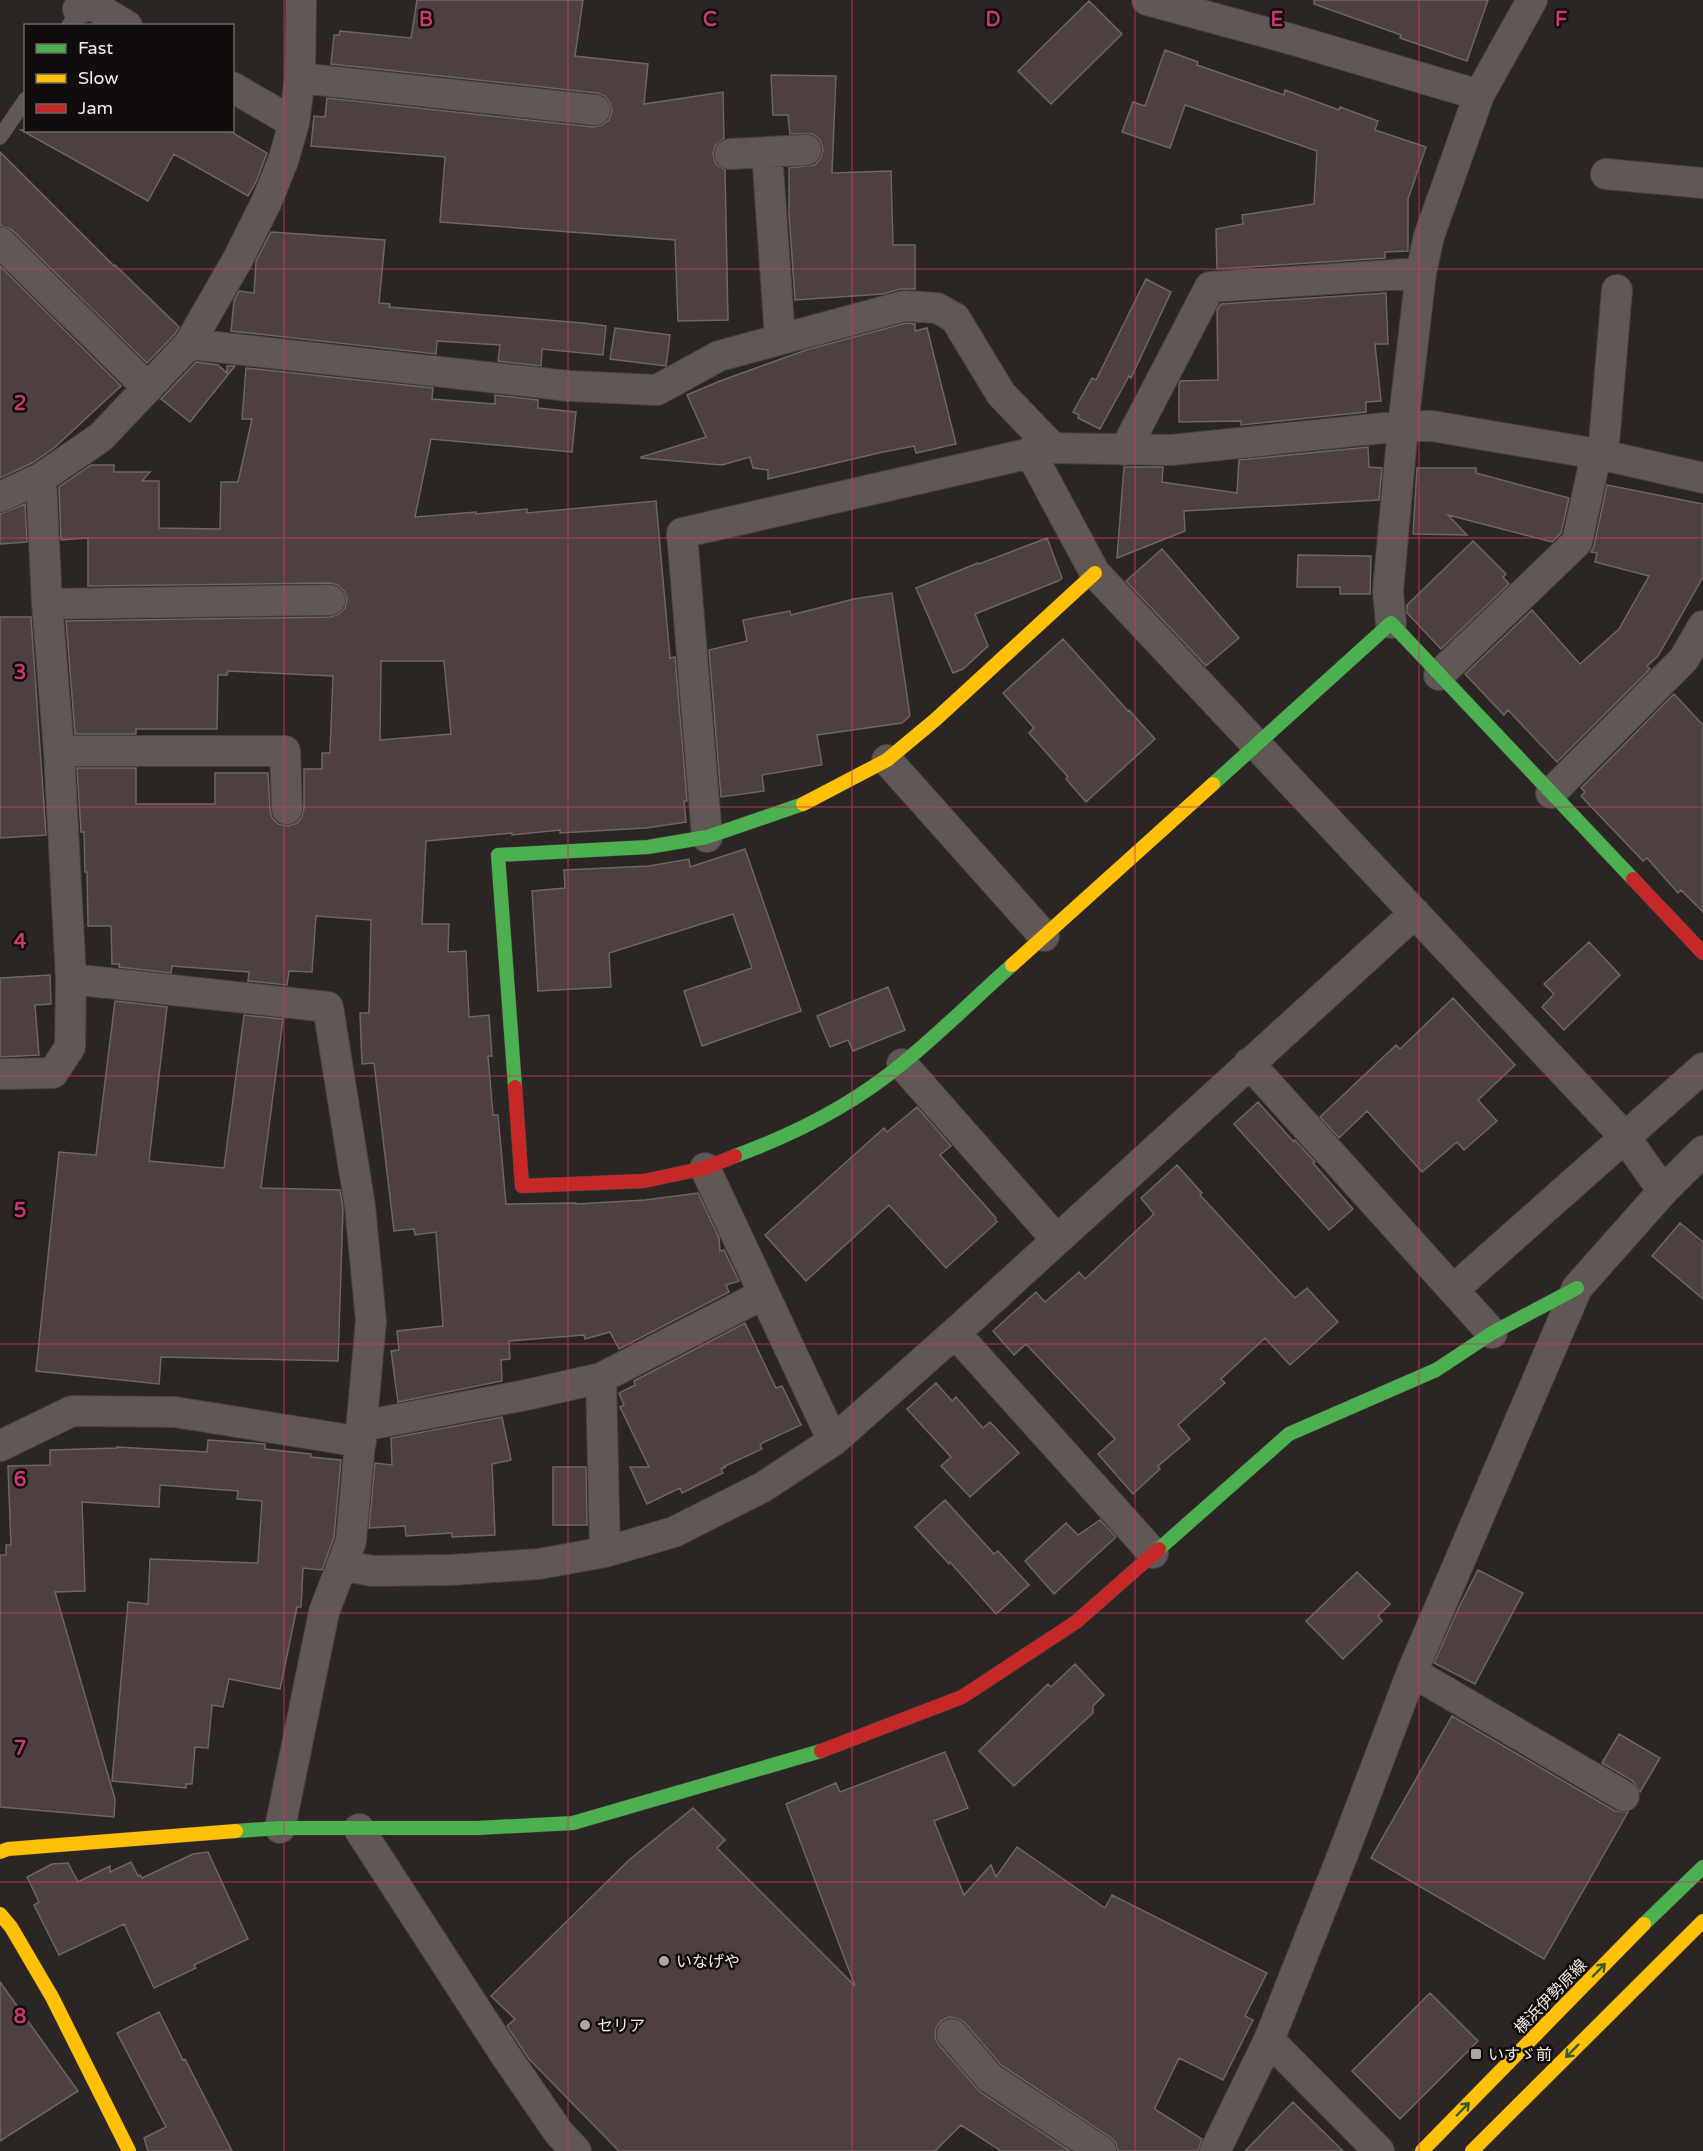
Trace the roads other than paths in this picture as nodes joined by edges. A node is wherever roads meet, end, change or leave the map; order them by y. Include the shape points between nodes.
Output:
1 (301, 0) edge
2 (1147, 0) edge
3 (1532, 0) edge
4 (73, 17) edge
5 (124, 24) edge
6 (300, 78) junction
7 (234, 88) edge
8 (1479, 95) junction
9 (24, 102) edge
10 (595, 110) dead end
11 (294, 123) junction
12 (0, 137) edge
13 (806, 150) dead end
14 (767, 152) junction
15 (730, 154) dead end
16 (1606, 174) dead end
17 (1703, 183) edge
18 (0, 242) edge
19 (1421, 273) junction
20 (1617, 290) dead end
21 (780, 338) junction
22 (189, 344) junction
23 (148, 388) junction
24 (1403, 426) junction
25 (1041, 450) junction
26 (1125, 450) junction
27 (1599, 455) junction
28 (41, 478) junction
29 (1703, 478) edge
30 (0, 497) edge
31 (1095, 573) junction
32 (330, 600) dead end
33 (47, 604) junction
34 (1391, 623) junction
35 (1703, 626) edge
36 (1693, 667) edge
37 (1439, 675) junction
38 (1256, 744) junction
39 (59, 751) junction
40 (887, 760) junction
41 (1551, 793) junction
42 (287, 809) dead end
43 (707, 837) junction
44 (1415, 913) junction
45 (1044, 936) junction
46 (1703, 952) edge
47 (71, 979) junction
48 (902, 1064) junction
49 (1249, 1064) junction
50 (1703, 1068) edge
51 (0, 1074) edge
52 (1625, 1137) junction
53 (1703, 1151) edge
54 (705, 1168) junction
55 (1663, 1191) junction
56 (1057, 1240) junction
57 (1577, 1288) junction
58 (1453, 1290) junction
59 (764, 1294) junction
60 (955, 1333) junction
61 (1492, 1333) junction
62 (601, 1378) junction
63 (362, 1434) junction
64 (833, 1441) junction
65 (0, 1446) edge
66 (605, 1552) junction
67 (1153, 1553) junction
68 (342, 1565) junction
69 (1412, 1672) junction
70 (1624, 1796) dead end
71 (280, 1828) junction
72 (359, 1829) junction
73 (0, 1852) edge
74 (1703, 1867) edge
75 (0, 1914) edge
76 (1703, 1921) edge
77 (952, 2034) dead end
78 (1269, 2040) junction
79 (129, 2151) edge
80 (576, 2151) edge
81 (1101, 2151) edge
82 (1215, 2151) edge
83 (1379, 2151) edge
84 (1422, 2151) edge
85 (1472, 2151) edge

1 - 6 street
2 - 8 street
3 - 8 street
4 - 5 street via 91,4
6 - 10 street
6 - 11 street
7 - 11 street
8 - 19 street via 1429,236
9 - 12 lane
11 - 22 street via 266,203
13 - 14 street
14 - 15 street
14 - 21 street
16 - 17 street
18 - 23 street
19 - 24 street
19 - 26 street via 1210,286
20 - 27 street
21 - 22 street via 719,356 657,390 569,386
21 - 25 street via 904,306 937,308 955,318
22 - 23 street
23 - 28 street via 101,437
24 - 26 street via 1171,450
24 - 27 street via 1432,426
24 - 34 street via 1388,591
25 - 26 street
25 - 31 street
25 - 43 street via 682,533
27 - 29 street
27 - 37 street via 1577,542
28 - 30 street
28 - 33 street
31 - 38 street
31 - 40 street
32 - 33 street
33 - 39 street
34 - 37 street
34 - 38 street
35 - 36 street
36 - 41 street
37 - 41 street
38 - 44 street
38 - 45 street
39 - 42 street via 285,751
39 - 47 street
40 - 43 street via 804,804
40 - 45 street
41 - 46 street
43 - 54 street via 648,847 498,855 522,1186 644,1181
44 - 49 street
44 - 52 street
45 - 48 street
47 - 51 street via 70,1047 53,1073
47 - 63 street via 328,1007 360,1206 370,1321
48 - 54 street via 847,1103 771,1143
48 - 56 street
49 - 56 street
49 - 58 street
50 - 52 street
52 - 55 street
52 - 58 street
53 - 55 street
54 - 59 street
55 - 57 street
56 - 60 street
57 - 61 street
57 - 69 street
58 - 61 street
59 - 62 street
59 - 64 street
60 - 64 street
60 - 67 street
61 - 67 street via 1436,1370 1289,1434
62 - 63 street
62 - 66 street
63 - 65 street via 175,1412 72,1411
63 - 68 street via 351,1541
64 - 66 street via 764,1487 674,1532
66 - 68 street via 539,1564 450,1570 372,1571
67 - 72 street via 1076,1622 962,1697 834,1747 573,1823
68 - 71 street via 324,1612
69 - 70 street
69 - 78 street
71 - 72 street
71 - 73 street
72 - 80 street via 508,2060
84 -> 74 street, 横浜伊勢原線
75 - 79 street via 52,1997
76 -> 85 street
77 - 81 street via 990,2078
78 - 82 street
78 - 83 street

